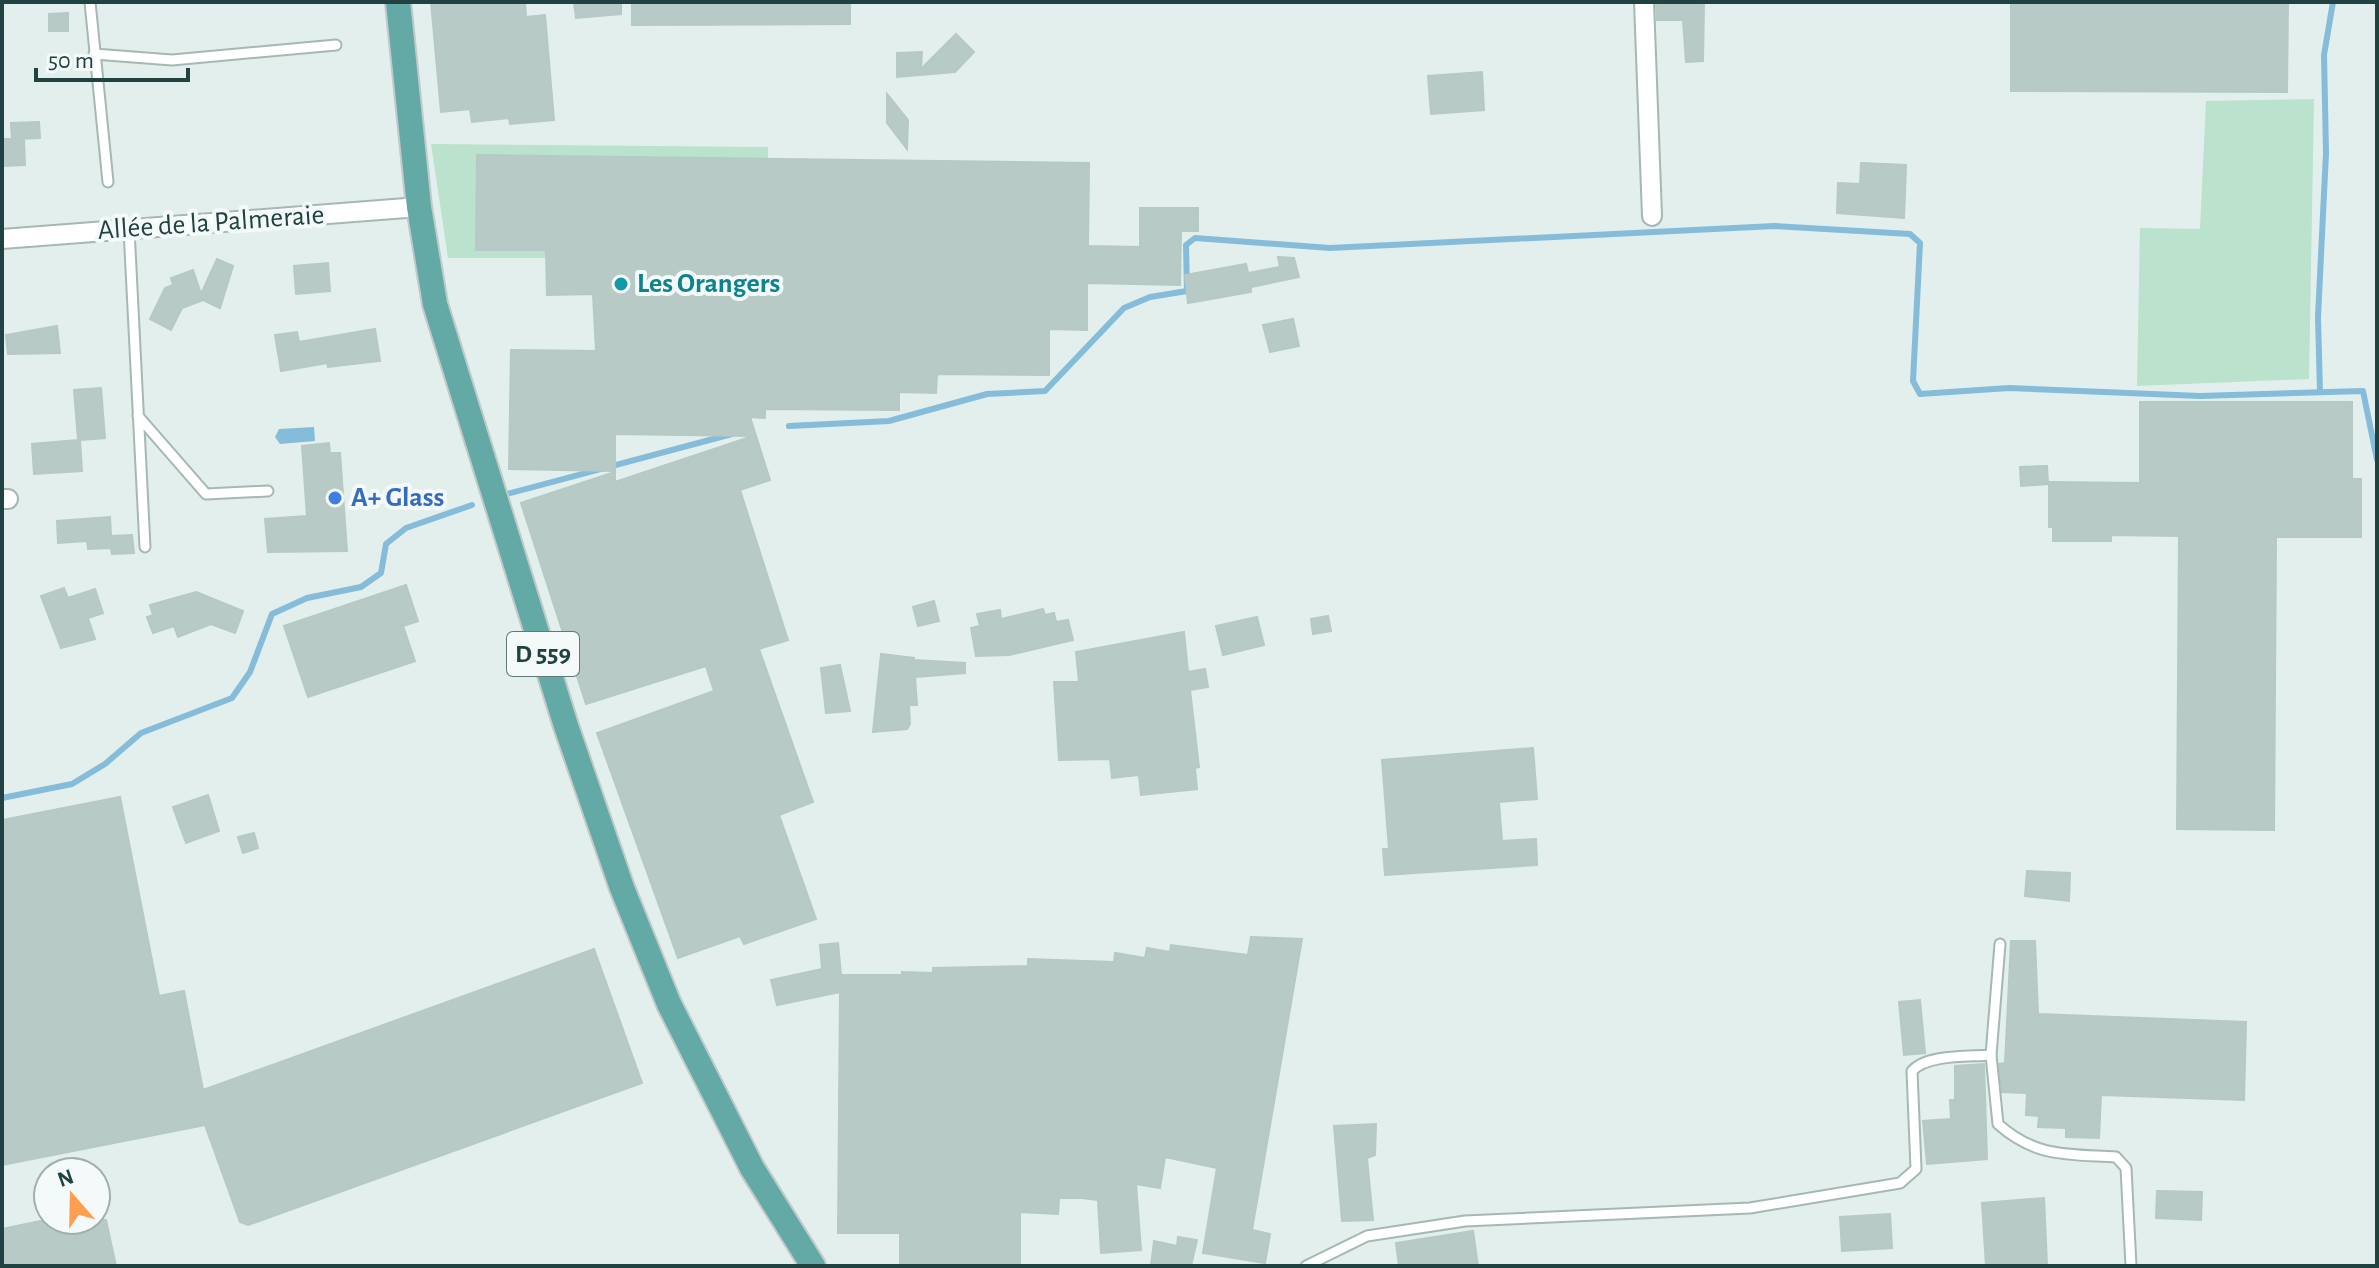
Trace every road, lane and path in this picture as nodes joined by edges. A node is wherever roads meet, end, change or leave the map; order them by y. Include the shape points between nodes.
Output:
1 (90, 2) edge
2 (398, 2) edge
3 (1644, 2) edge
4 (336, 45) dead end
5 (94, 54) junction
6 (108, 182) dead end
7 (419, 207) junction
8 (1652, 216) dead end
9 (129, 229) junction
10 (2, 239) edge
11 (138, 416) junction
12 (268, 491) dead end
13 (145, 547) dead end
14 (2000, 944) dead end
15 (1991, 1055) junction
16 (813, 1266) edge
17 (1306, 1266) edge
18 (2131, 1266) edge

1 - 5 lane
2 - 7 main road, D 559
3 - 8 street
4 - 5 lane via 172,60
5 - 6 lane
7 - 9 street, Allée de la Palmeraie
7 - 16 main road, D 559 via 435,304 453,367 622,888 698,1064 752,1168
9 - 10 street, Allée de la Palmeraie
9 - 11 lane
11 - 12 lane via 206,494
11 - 13 lane
14 - 15 lane
15 - 17 lane via 1918,1064 1912,1071 1916,1169 1900,1183 1750,1208 1465,1221 1367,1236
15 - 18 lane via 1998,1124 2018,1142 2044,1153 2116,1157 2126,1168

